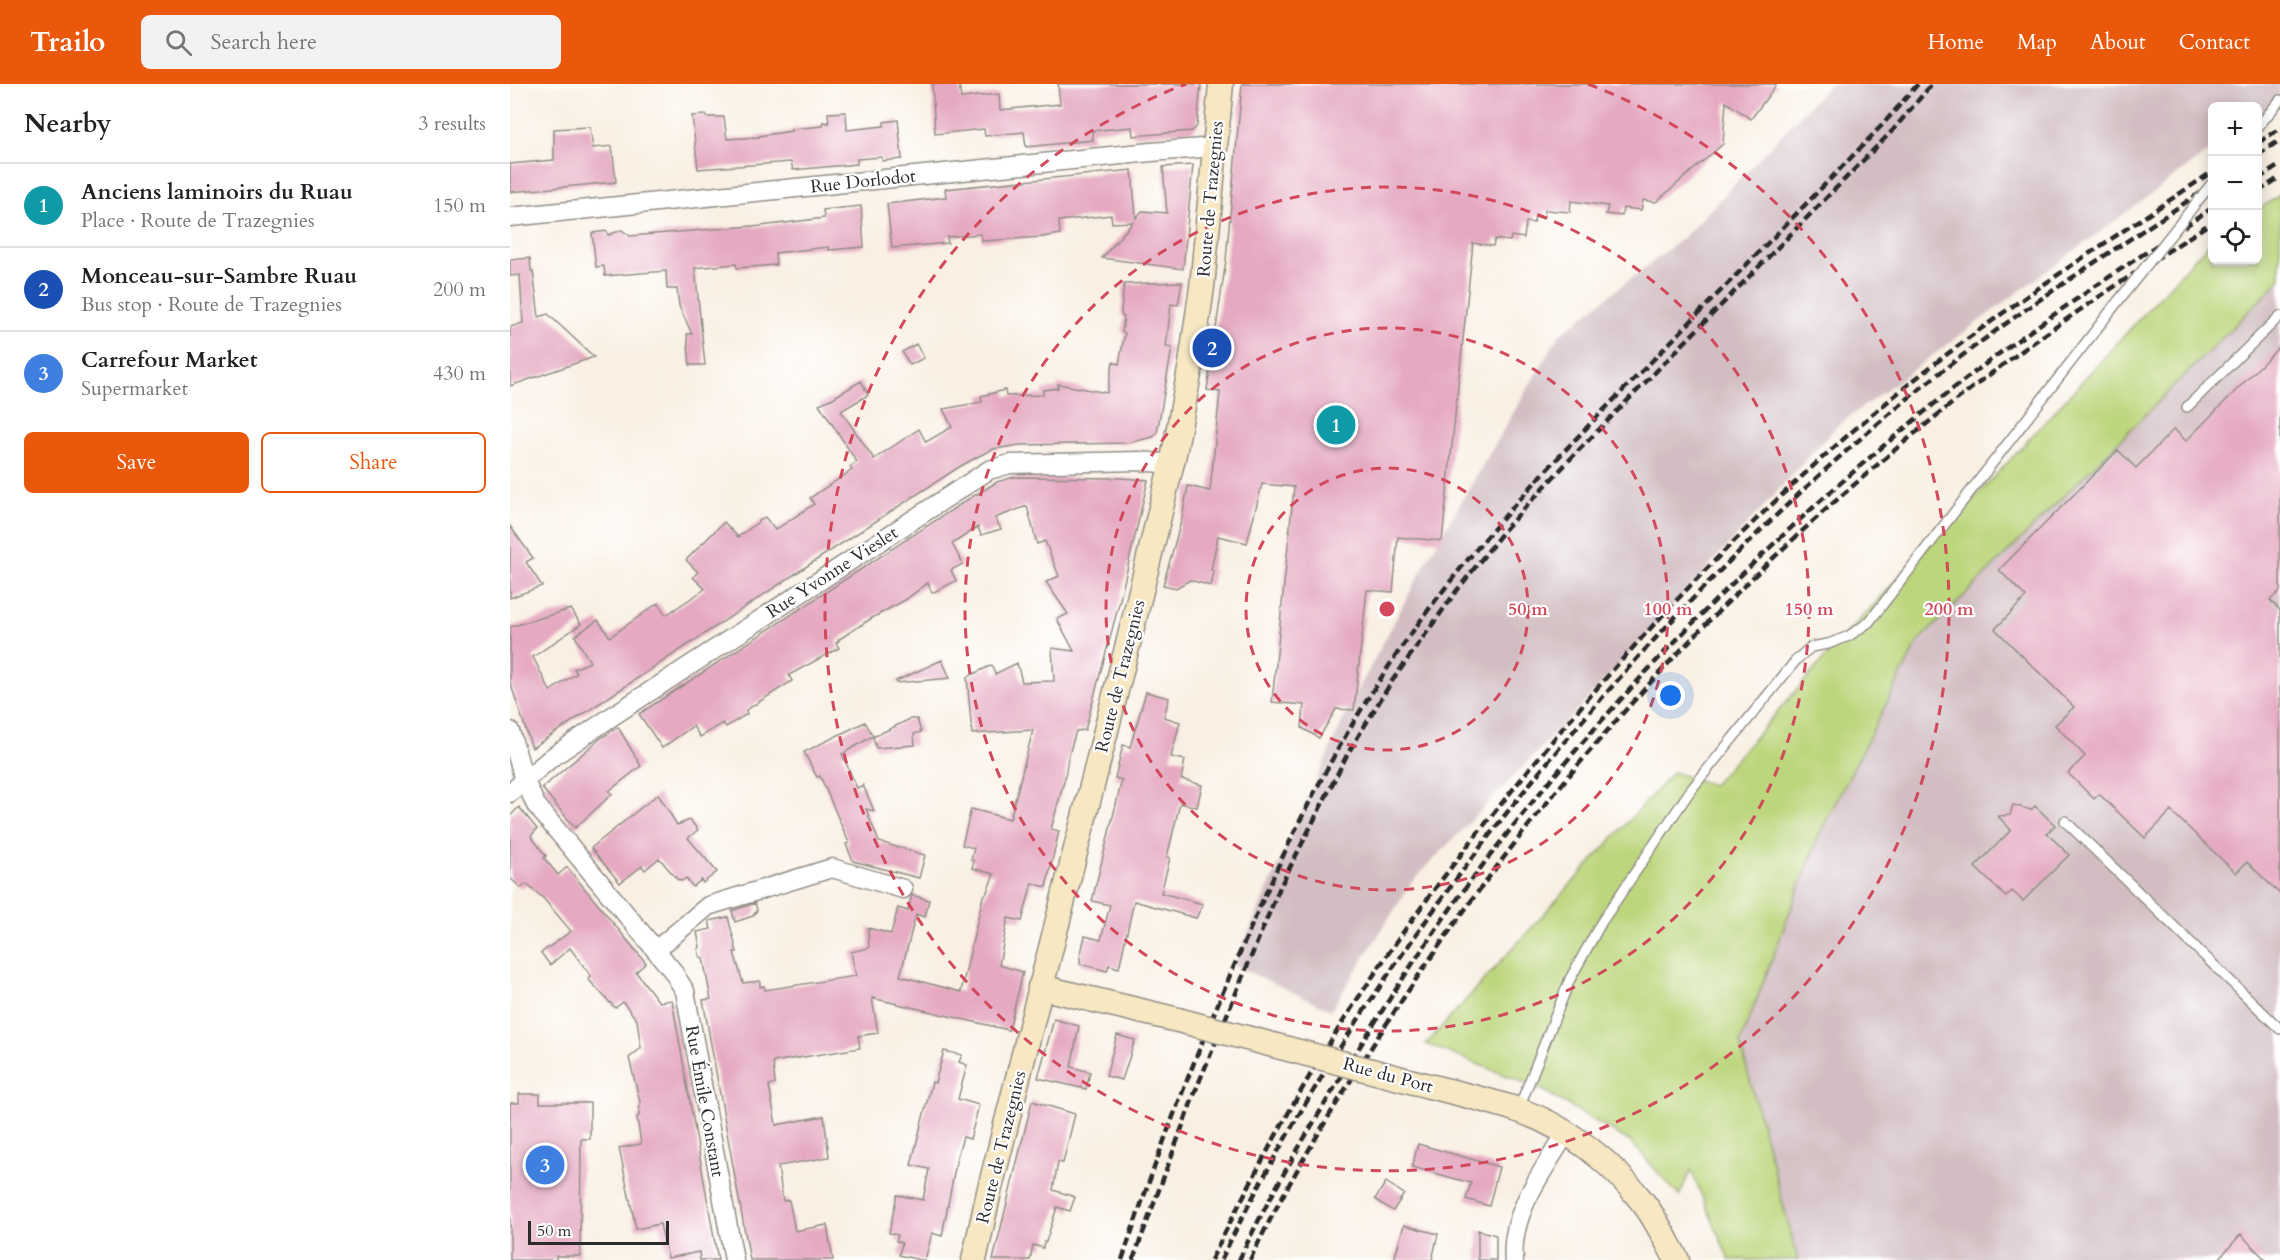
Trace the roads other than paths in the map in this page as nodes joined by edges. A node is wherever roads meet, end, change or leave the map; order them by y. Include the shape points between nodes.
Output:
1 (1221, 84) edge
2 (2280, 100) edge
3 (2262, 121) edge
4 (1215, 147) junction
5 (2208, 188) edge
6 (510, 218) edge
7 (2280, 316) edge
8 (2187, 407) dead end
9 (1172, 464) junction
10 (510, 731) edge
11 (524, 779) junction
12 (510, 793) edge
13 (2065, 821) dead end
14 (903, 889) dead end
15 (656, 951) junction
16 (1040, 987) junction
17 (2280, 1029) edge
18 (1518, 1110) junction
19 (1566, 1133) junction
20 (734, 1260) edge
21 (974, 1260) edge
22 (1514, 1260) edge
23 (1677, 1260) edge

1 - 4 main road, Route de Trazegnies
2 - 3 lane
4 - 6 street, Rue Dorlodot
4 - 9 main road, Route de Trazegnies via 1197,323
5 - 18 lane, bridge via 1869,622 1849,636 1811,647 1797,659 1690,791 1601,923 1570,980
7 - 8 lane
9 - 11 street, Rue Yvonne Vieslet via 1010,464 989,470 614,715
9 - 16 main road, Route de Trazegnies
10 - 11 street, Rue Émile Constant
11 - 12 street, Rue Yvonne Vieslet
11 - 15 street, Rue Émile Constant via 536,806
13 - 17 lane
14 - 15 street via 832,868 708,906
15 - 20 street, Rue Émile Constant via 685,991
16 - 18 main road, Rue du Port, bridge
16 - 21 main road, Route de Trazegnies
18 - 19 main road, Rue du Port
19 - 22 street via 1516,1226
19 - 23 main road, Rue du Port via 1626,1182 1646,1207

